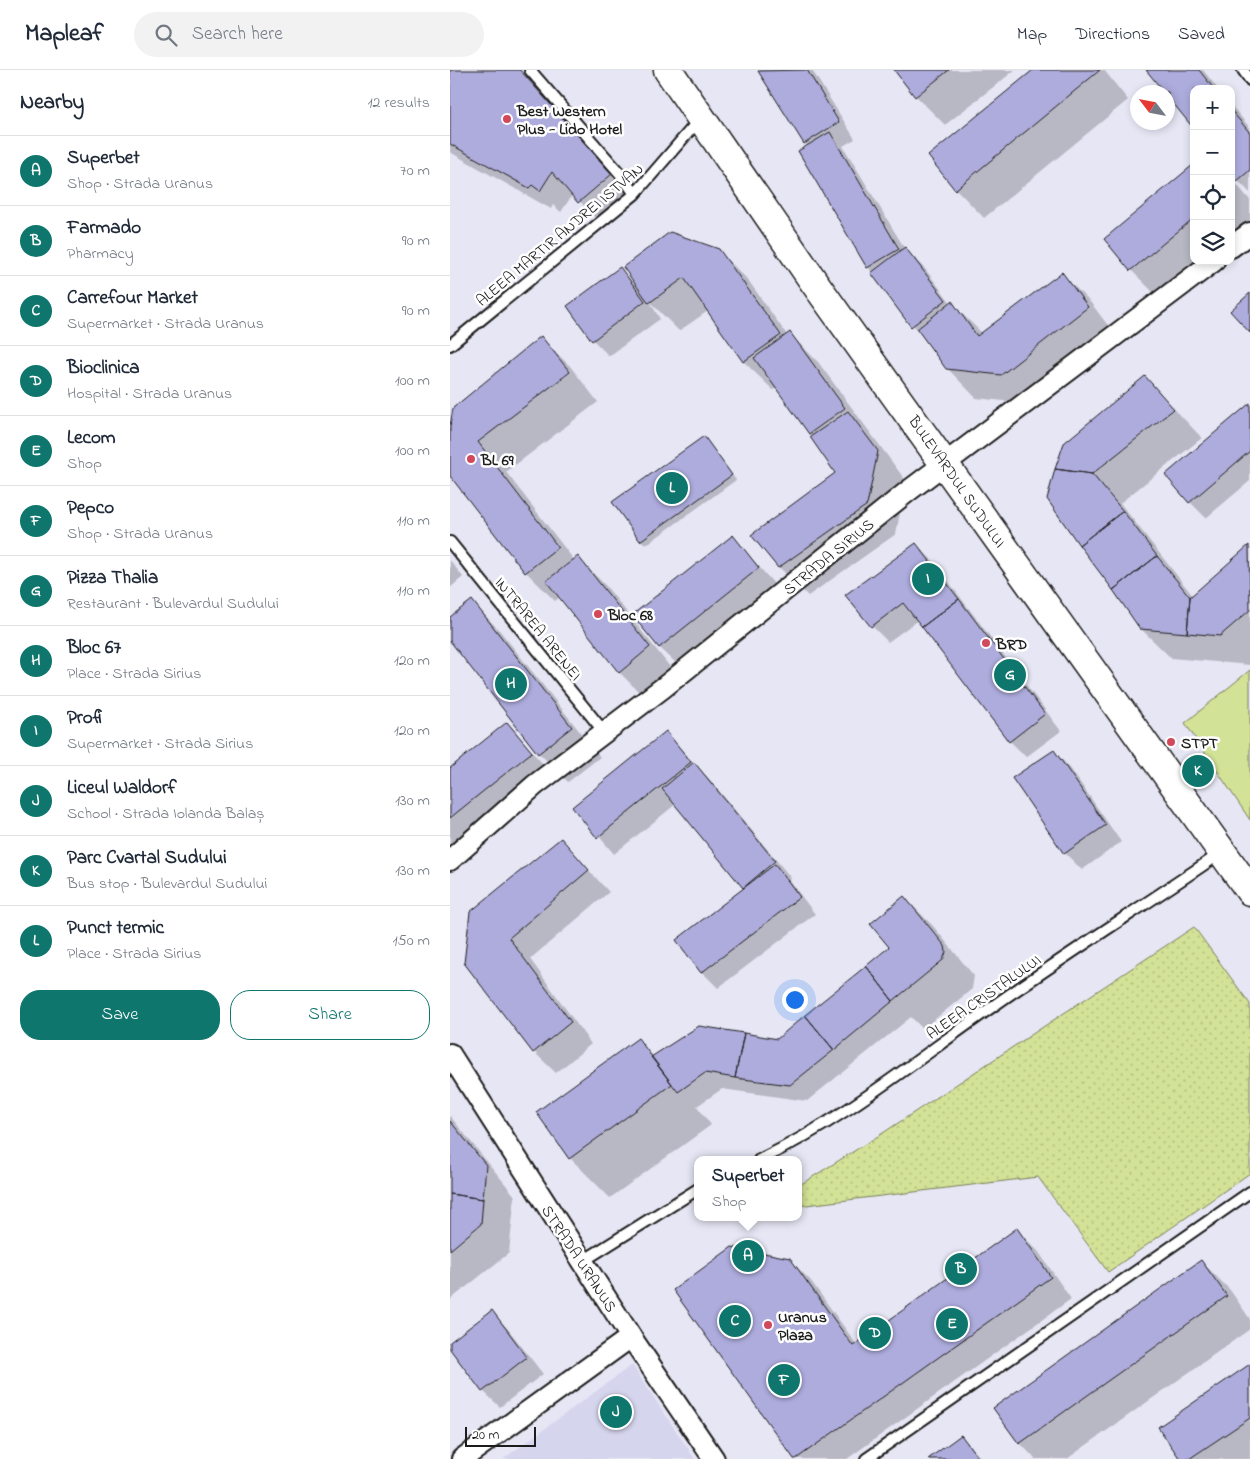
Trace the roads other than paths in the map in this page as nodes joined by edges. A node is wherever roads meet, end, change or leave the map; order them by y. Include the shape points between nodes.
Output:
1 (530, 70) edge
2 (668, 70) edge
3 (1243, 70) edge
4 (1250, 80) edge
5 (702, 118) junction
6 (635, 194) junction
7 (1250, 233) edge
8 (1235, 244) edge
9 (1209, 265) edge
10 (450, 345) edge
11 (945, 462) junction
12 (450, 542) edge
13 (605, 732) junction
14 (1222, 852) junction
15 (450, 860) edge
16 (1250, 891) edge
17 (450, 1054) edge
18 (766, 1156) edge
19 (694, 1192) edge
20 (1250, 1192) edge
21 (583, 1262) junction
22 (631, 1337) junction
23 (462, 1459) edge
24 (714, 1459) edge
25 (866, 1459) edge

1 - 6 lane
2 - 5 street, BULEVARDUL SUDULUI
3 - 4 lane
5 - 6 lane, ALEEA MARTIR ANDREI ISTVAN
5 - 11 street, BULEVARDUL SUDULUI via 814,282
6 - 10 lane, ALEEA MARTIR ANDREI ISTVAN
7 - 8 street
9 - 11 street, STRADA SIRIUS via 1118,336
11 - 13 street, STRADA SIRIUS
11 - 14 street, BULEVARDUL SUDULUI
12 - 13 lane, INTRAREA ARENEI
13 - 15 street, STRADA SIRIUS via 534,785
14 - 16 street, BULEVARDUL SUDULUI
14 - 18 lane, ALEEA CRISTALULUI via 993,1006 845,1111
17 - 21 street, STRADA URANUS
19 - 21 lane
20 - 25 lane
21 - 22 street, STRADA URANUS
22 - 23 street
22 - 24 street, STRADA URANUS

